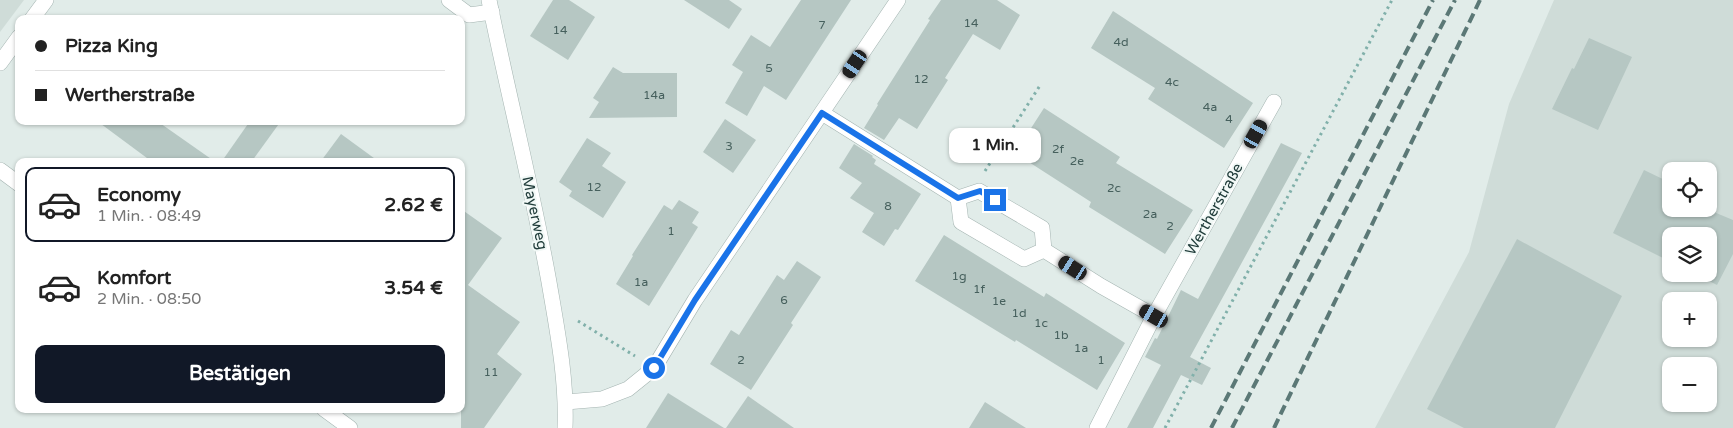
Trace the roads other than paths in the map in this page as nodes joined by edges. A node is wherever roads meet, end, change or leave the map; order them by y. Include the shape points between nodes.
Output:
1 (46, 0) edge
2 (449, 0) edge
3 (898, 0) edge
4 (491, 6) edge
5 (35, 15) edge
6 (15, 42) edge
7 (0, 63) edge
8 (1274, 102) dead end
9 (822, 113) junction
10 (0, 170) edge
11 (15, 181) edge
12 (958, 198) junction
13 (1044, 250) junction
14 (1154, 316) junction
15 (566, 402) junction
16 (329, 413) edge
17 (350, 428) edge
18 (565, 428) edge
19 (1097, 428) edge

1 - 5 street
2 - 4 street via 469,14
3 - 9 street
4 - 15 street, Mayerweg via 542,245
6 - 7 street
8 - 14 street, Wertherstraße
9 - 12 street
9 - 15 street via 695,300 654,368 628,389 602,399
10 - 11 street
12 - 13 street via 980,191 1042,228
12 - 13 street via 961,222 1024,260
13 - 14 street
14 - 19 street, Wertherstraße
15 - 18 street, Mayerweg
16 - 17 street

